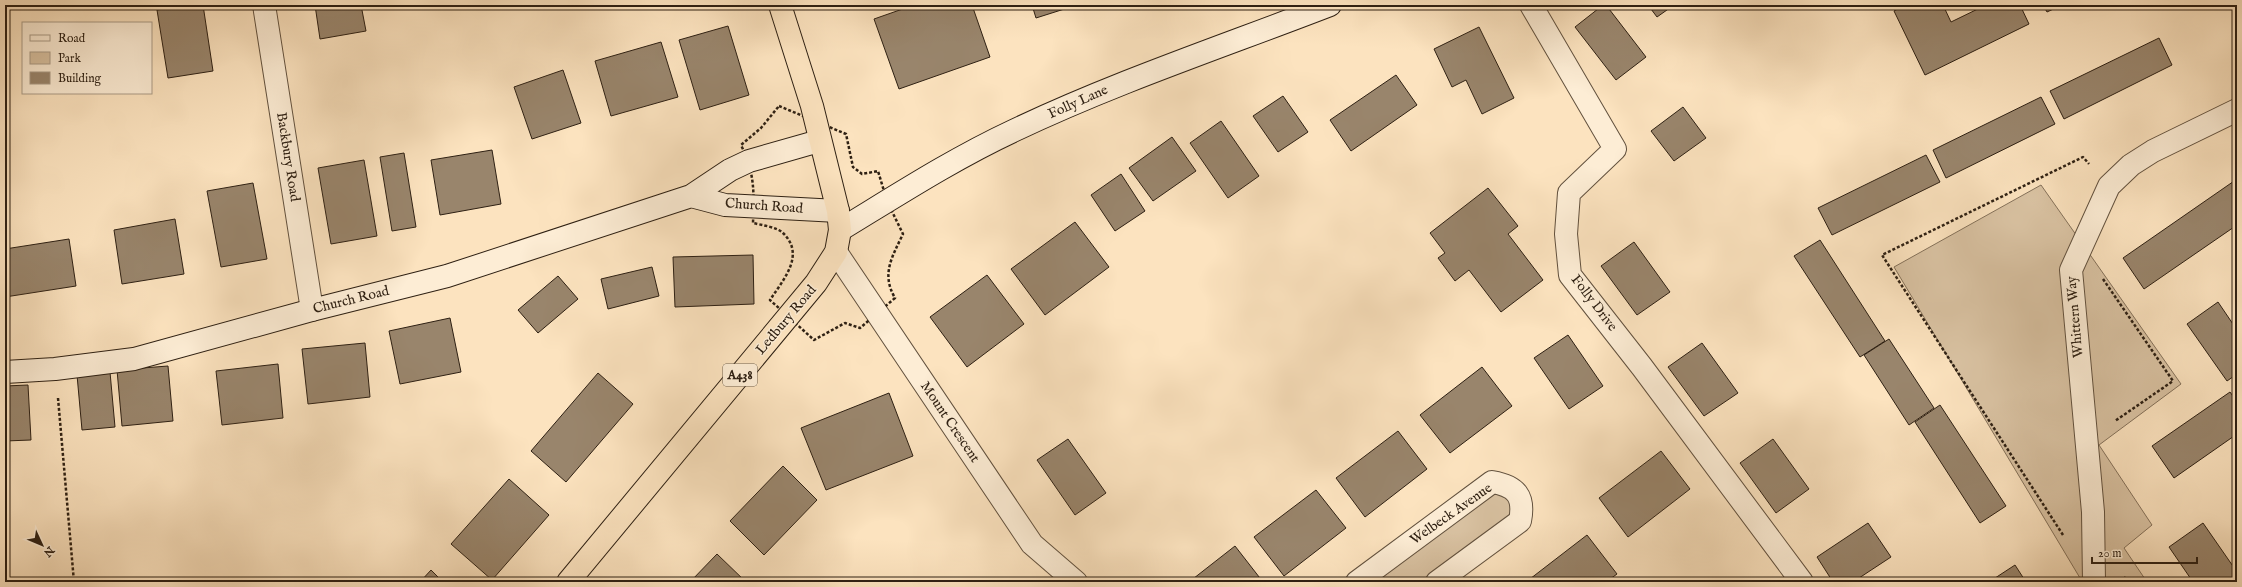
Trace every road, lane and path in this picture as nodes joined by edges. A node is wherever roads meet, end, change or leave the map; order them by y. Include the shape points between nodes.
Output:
1 (264, 5) edge
2 (780, 5) edge
3 (1330, 5) edge
4 (1532, 5) edge
5 (2237, 110) edge
6 (819, 142) junction
7 (2109, 186) junction
8 (691, 196) junction
9 (839, 221) junction
10 (2081, 247) junction
11 (836, 252) junction
12 (312, 310) junction
13 (56, 369) junction
14 (5, 372) edge
15 (2087, 440) junction
16 (2067, 542) dead end
17 (74, 582) edge
18 (568, 582) edge
19 (1076, 582) edge
20 (1357, 582) edge
21 (1437, 582) edge
22 (1802, 582) edge
23 (2094, 582) edge

1 - 12 street, Backbury Road
2 - 6 highway, Ledbury Road / A438 via 812,106
3 - 9 street, Folly Lane via 1136,77 1012,131 935,174
4 - 22 street, Folly Drive via 1615,149 1569,193 1566,234 1570,275 1642,366
5 - 7 street, Whittern Way via 2153,151 2130,165
6 - 8 street, Church Road via 749,161 730,170
6 - 9 highway, Ledbury Road / A438
7 - 10 street, Whittern Way
7 - 16 path via 2083,157 1882,255
8 - 9 street, Church Road via 725,205
8 - 12 street, Church Road via 447,276
9 - 11 highway, Ledbury Road / A438
10 - 15 street, Whittern Way via 2070,270
10 - 15 path via 2173,381
11 - 18 highway, Ledbury Road / A438 via 816,283
11 - 19 street, Mount Crescent via 1032,544
12 - 13 street, Church Road via 134,359
13 - 14 street, Church Road
13 - 17 path
15 - 23 street, Whittern Way via 2093,512
20 - 21 street, Welbeck Avenue via 1492,482 1506,484 1516,492 1523,506 1520,521

